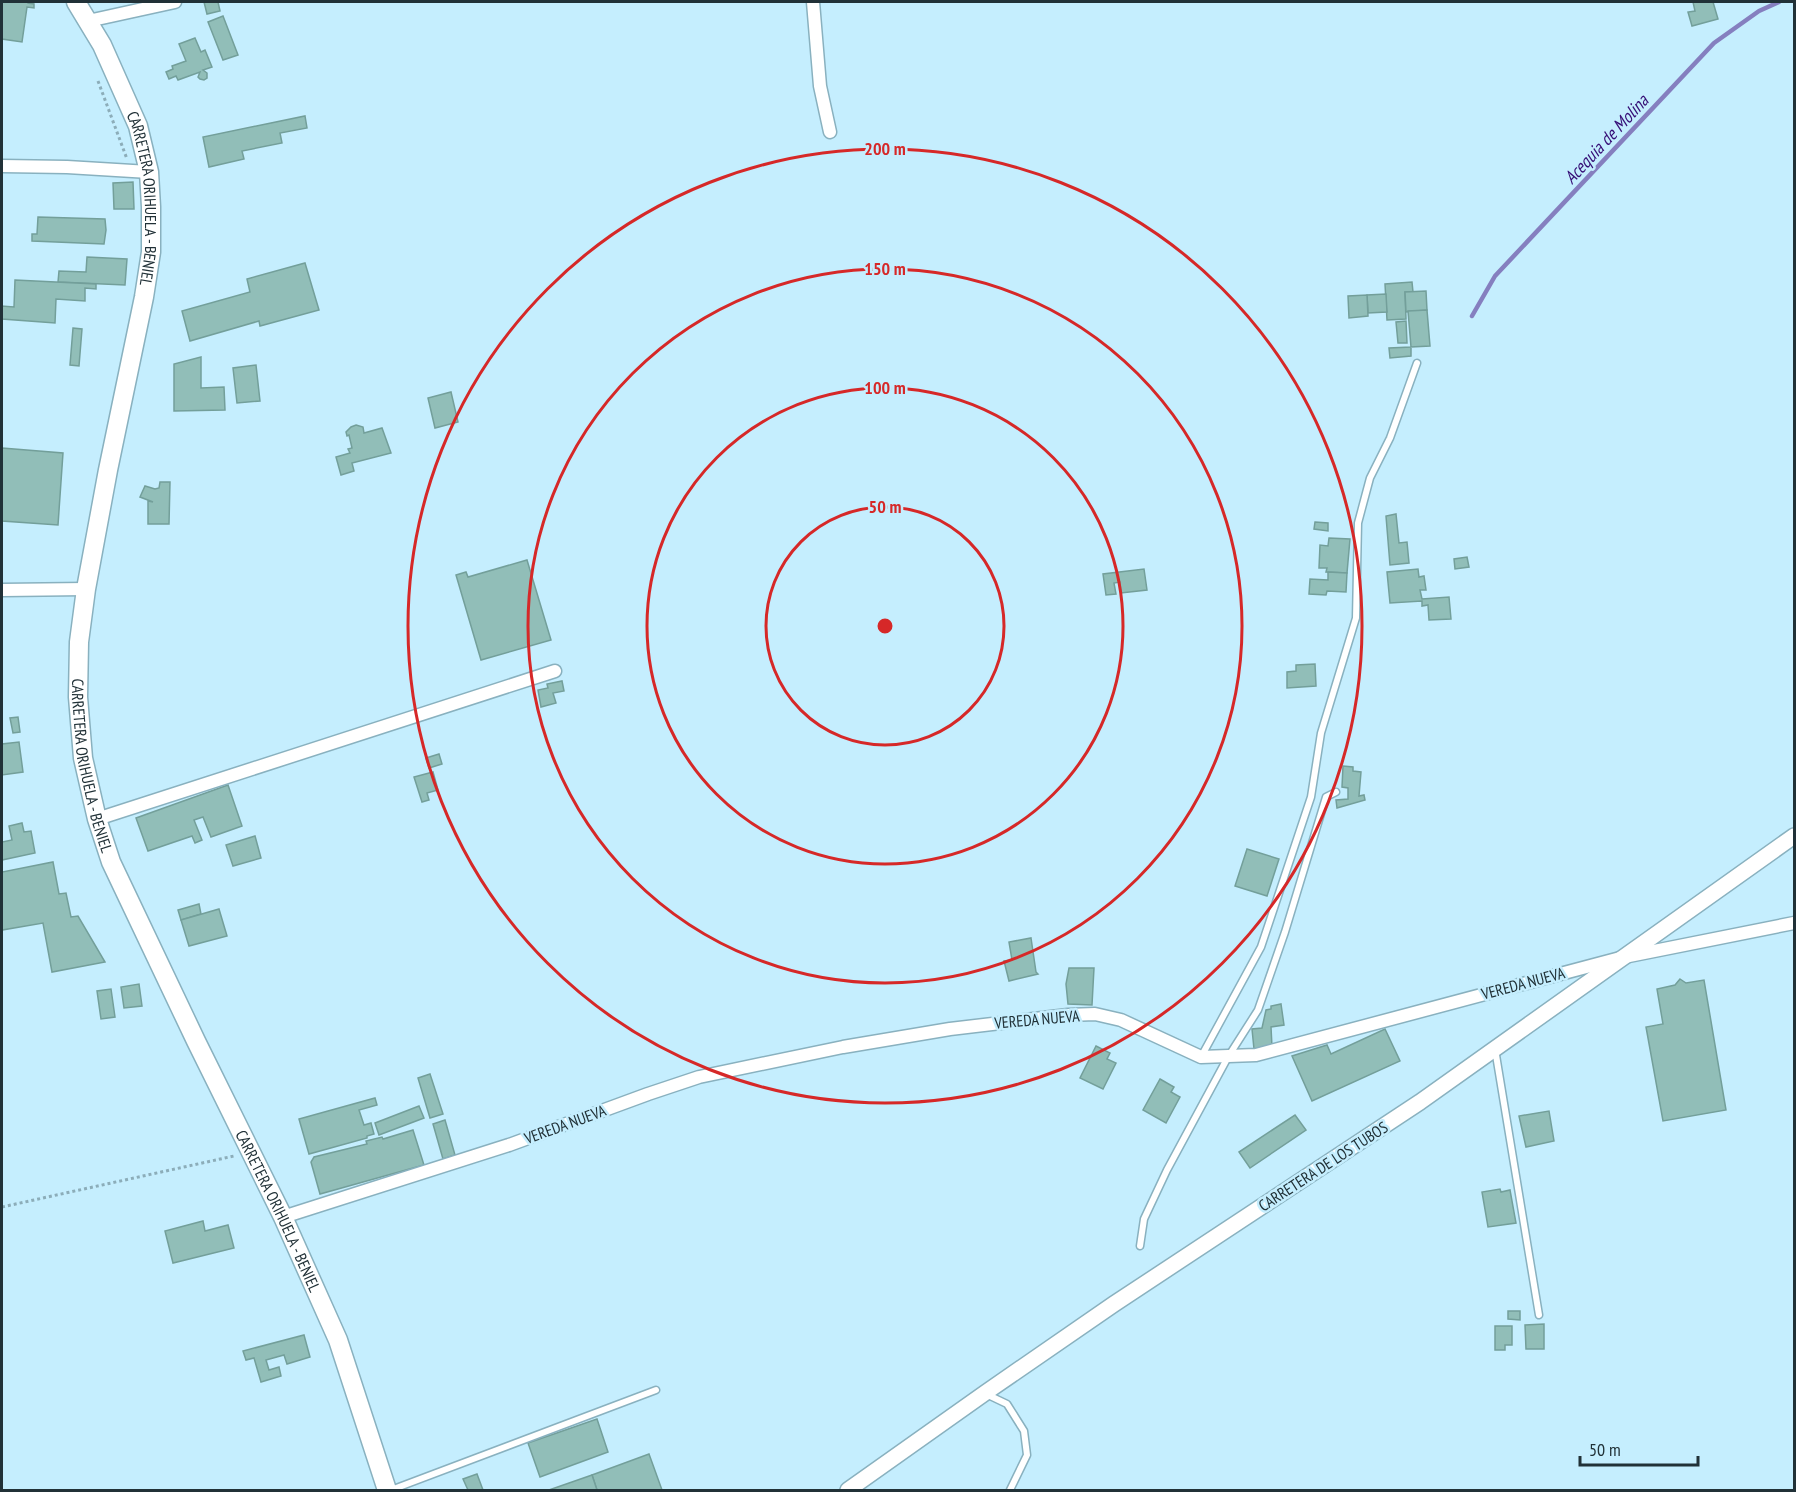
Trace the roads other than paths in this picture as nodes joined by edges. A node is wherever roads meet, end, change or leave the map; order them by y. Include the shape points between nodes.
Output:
1 (76, 2) edge
2 (175, 2) edge
3 (813, 2) edge
4 (88, 21) junction
5 (830, 132) dead end
6 (2, 166) edge
7 (142, 172) junction
8 (1417, 363) dead end
9 (86, 589) junction
10 (2, 590) edge
11 (555, 671) dead end
12 (1336, 792) dead end
13 (97, 819) junction
14 (1794, 836) edge
15 (1794, 923) edge
16 (1624, 957) junction
17 (1495, 1048) junction
18 (1201, 1057) junction
19 (1228, 1057) junction
20 (283, 1217) junction
21 (1140, 1246) dead end
22 (1539, 1315) dead end
23 (656, 1390) dead end
24 (984, 1393) junction
25 (411, 1483) junction
26 (387, 1491) edge
27 (391, 1491) edge
28 (413, 1491) edge
29 (848, 1491) edge
30 (1010, 1491) edge

1 - 4 main road, CARRETERA ORIHUELA - BENIEL
2 - 4 street
3 - 5 street via 820,86
4 - 7 main road, CARRETERA ORIHUELA - BENIEL via 138,126
6 - 7 street
7 - 9 main road, CARRETERA ORIHUELA - BENIEL via 151,207 146,286
8 - 18 lane via 1390,438 1370,478 1358,523 1356,618 1321,733 1311,797 1261,947
9 - 10 street
9 - 13 main road, CARRETERA ORIHUELA - BENIEL via 79,642 78,697 83,758
11 - 13 street
12 - 19 lane via 1326,797 1258,1010
13 - 20 main road, CARRETERA ORIHUELA - BENIEL via 111,862 243,1154
14 - 16 street, CARRETERA DE LOS TUBOS
15 - 16 street, VEREDA NUEVA
16 - 17 street, CARRETERA DE LOS TUBOS
16 - 19 street, VEREDA NUEVA via 1286,1048
17 - 22 lane
17 - 24 street, CARRETERA DE LOS TUBOS
18 - 19 street, VEREDA NUEVA
18 - 20 street, VEREDA NUEVA via 1121,1020 1095,1014 995,1023 843,1047 699,1077
19 - 21 lane via 1144,1219
20 - 26 main road, CARRETERA ORIHUELA - BENIEL via 338,1340
23 - 25 lane
24 - 29 street, CARRETERA DE LOS TUBOS
24 - 30 lane via 1007,1404 1024,1431 1027,1455
25 - 27 lane
25 - 28 lane

